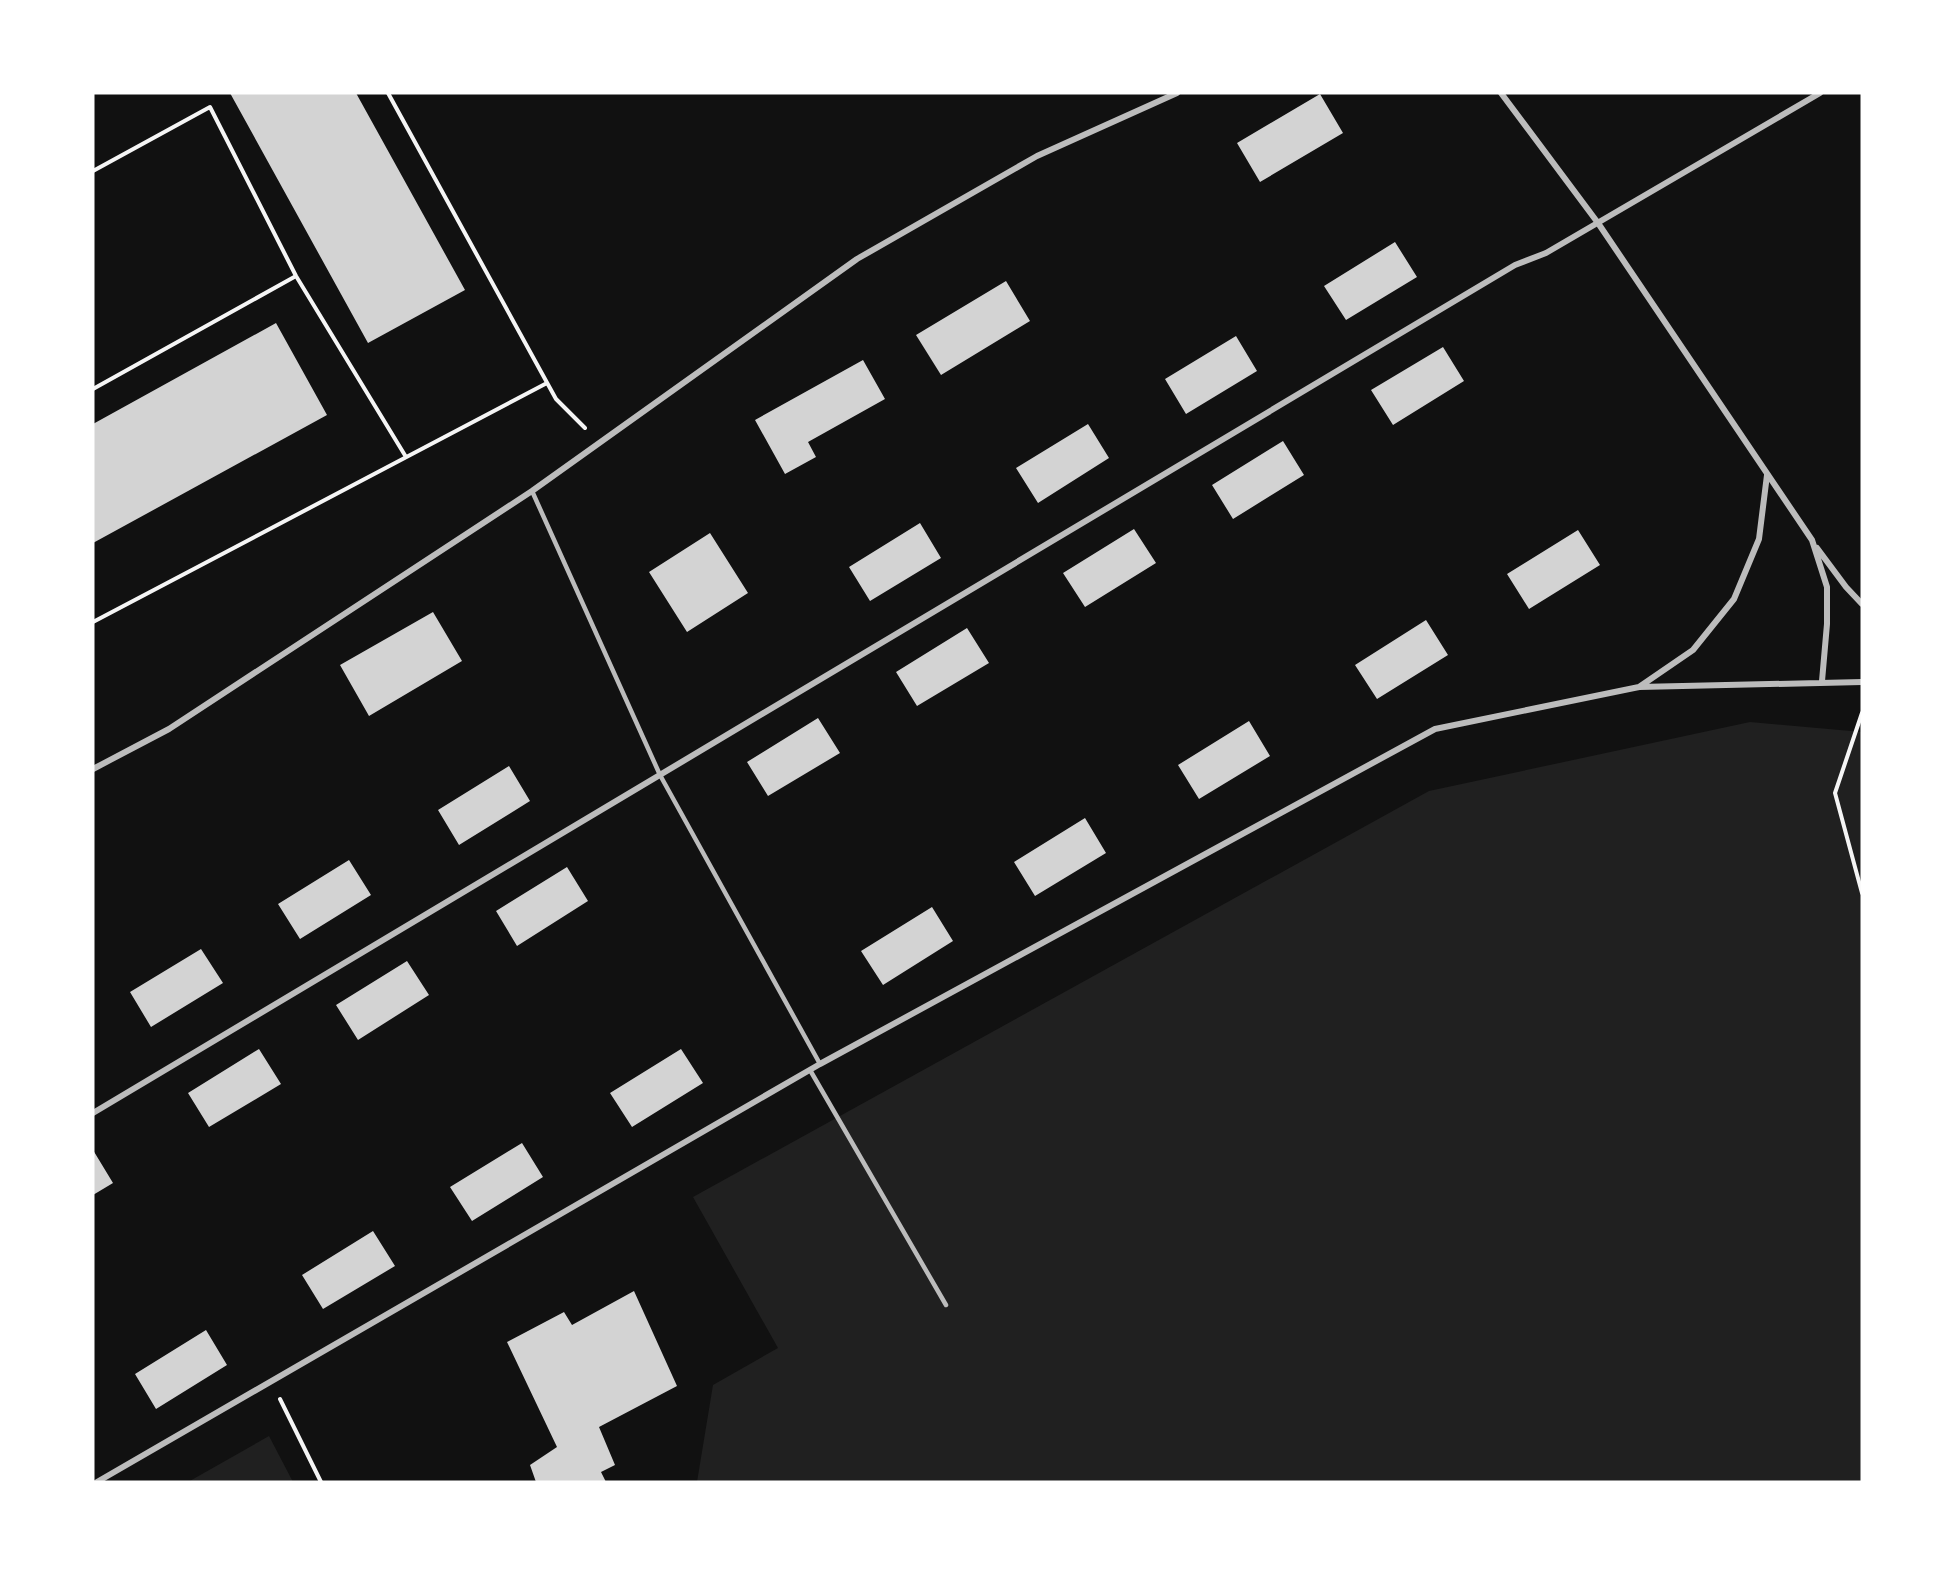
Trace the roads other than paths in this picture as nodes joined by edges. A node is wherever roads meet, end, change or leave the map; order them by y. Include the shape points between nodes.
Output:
1 (1177, 93) edge
2 (1501, 93) edge
3 (1820, 93) edge
4 (1598, 223) junction
5 (1767, 475) junction
6 (532, 491) junction
7 (1812, 540) junction
8 (1862, 604) edge
9 (1822, 681) junction
10 (1862, 682) edge
11 (1639, 687) junction
12 (93, 769) edge
13 (660, 775) junction
14 (820, 1064) junction
15 (810, 1070) junction
16 (93, 1113) edge
17 (946, 1305) dead end
18 (97, 1482) edge

1 - 6 street via 1037,156 857,259
2 - 4 street
3 - 4 street
4 - 5 street
4 - 13 street via 1546,253 1515,265
5 - 7 street
5 - 11 street via 1760,539 1734,599 1693,650
6 - 12 street via 169,729
6 - 13 lane
7 - 8 street
7 - 9 street via 1827,587
9 - 10 street
9 - 11 street
11 - 14 street via 1435,729
13 - 14 lane
13 - 16 street
14 - 15 street
15 - 17 lane
15 - 18 street

